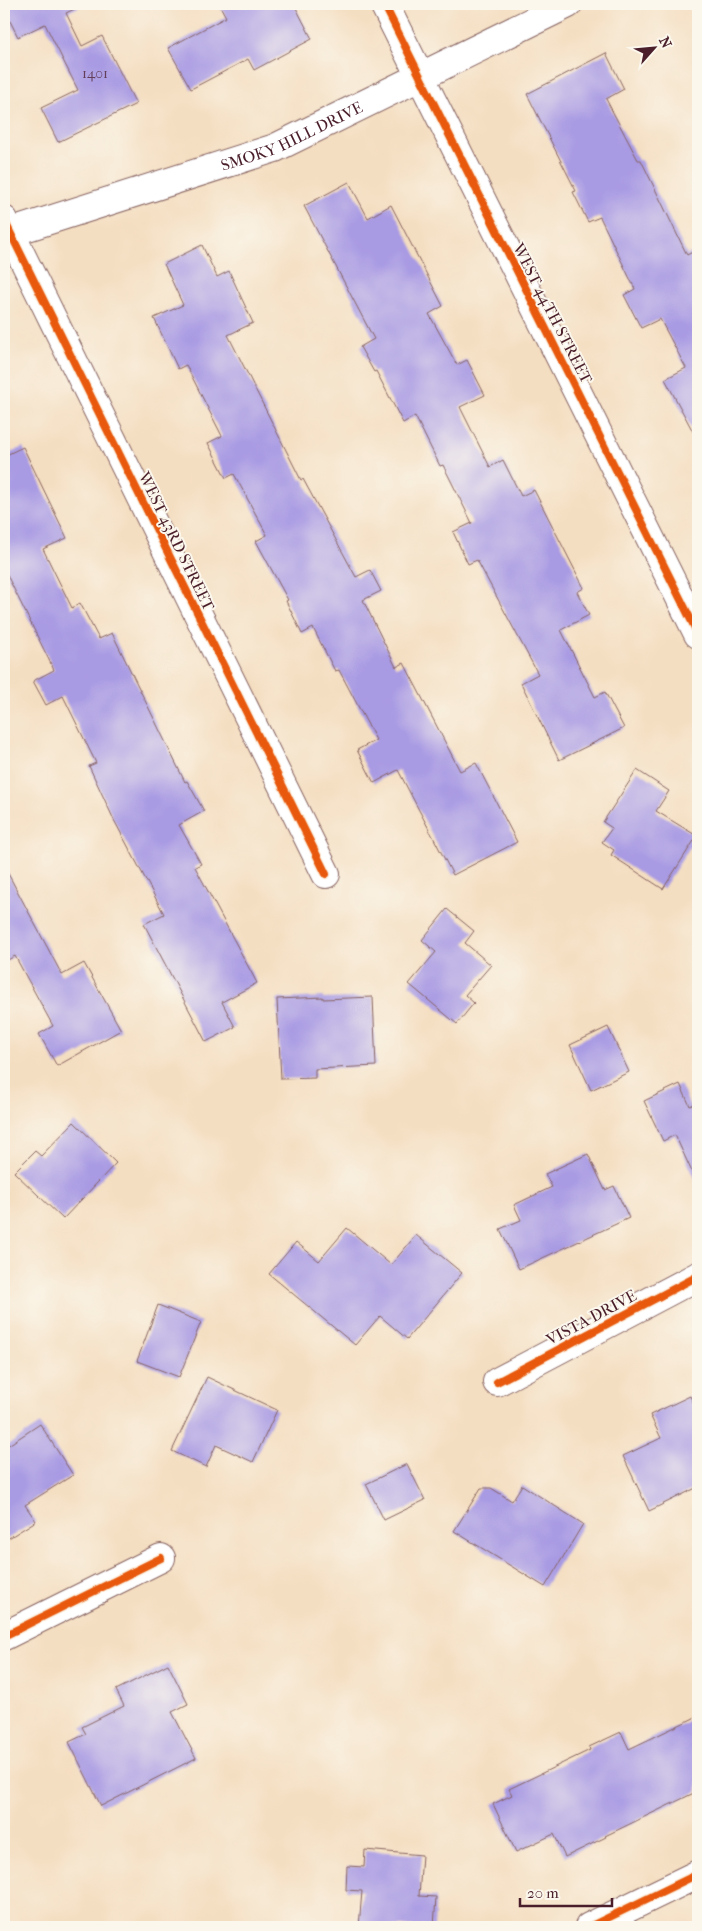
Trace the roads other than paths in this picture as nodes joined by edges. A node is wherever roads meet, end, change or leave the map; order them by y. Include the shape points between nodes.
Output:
1 (384, 4) edge
2 (568, 4) edge
3 (421, 78) junction
4 (5, 226) edge
5 (698, 634) edge
6 (326, 874) dead end
7 (698, 1276) edge
8 (497, 1382) dead end
9 (161, 1558) dead end
10 (4, 1636) edge
11 (698, 1874) edge
12 (589, 1927) edge

1 - 3 street, WEST 44TH STREET
2 - 3 street, SMOKY HILL DRIVE
3 - 4 street, SMOKY HILL DRIVE via 275,148 12,232
3 - 5 street, WEST 44TH STREET
4 - 6 street, WEST 43RD STREET
7 - 8 street, VISTA DRIVE
9 - 10 street
11 - 12 street

